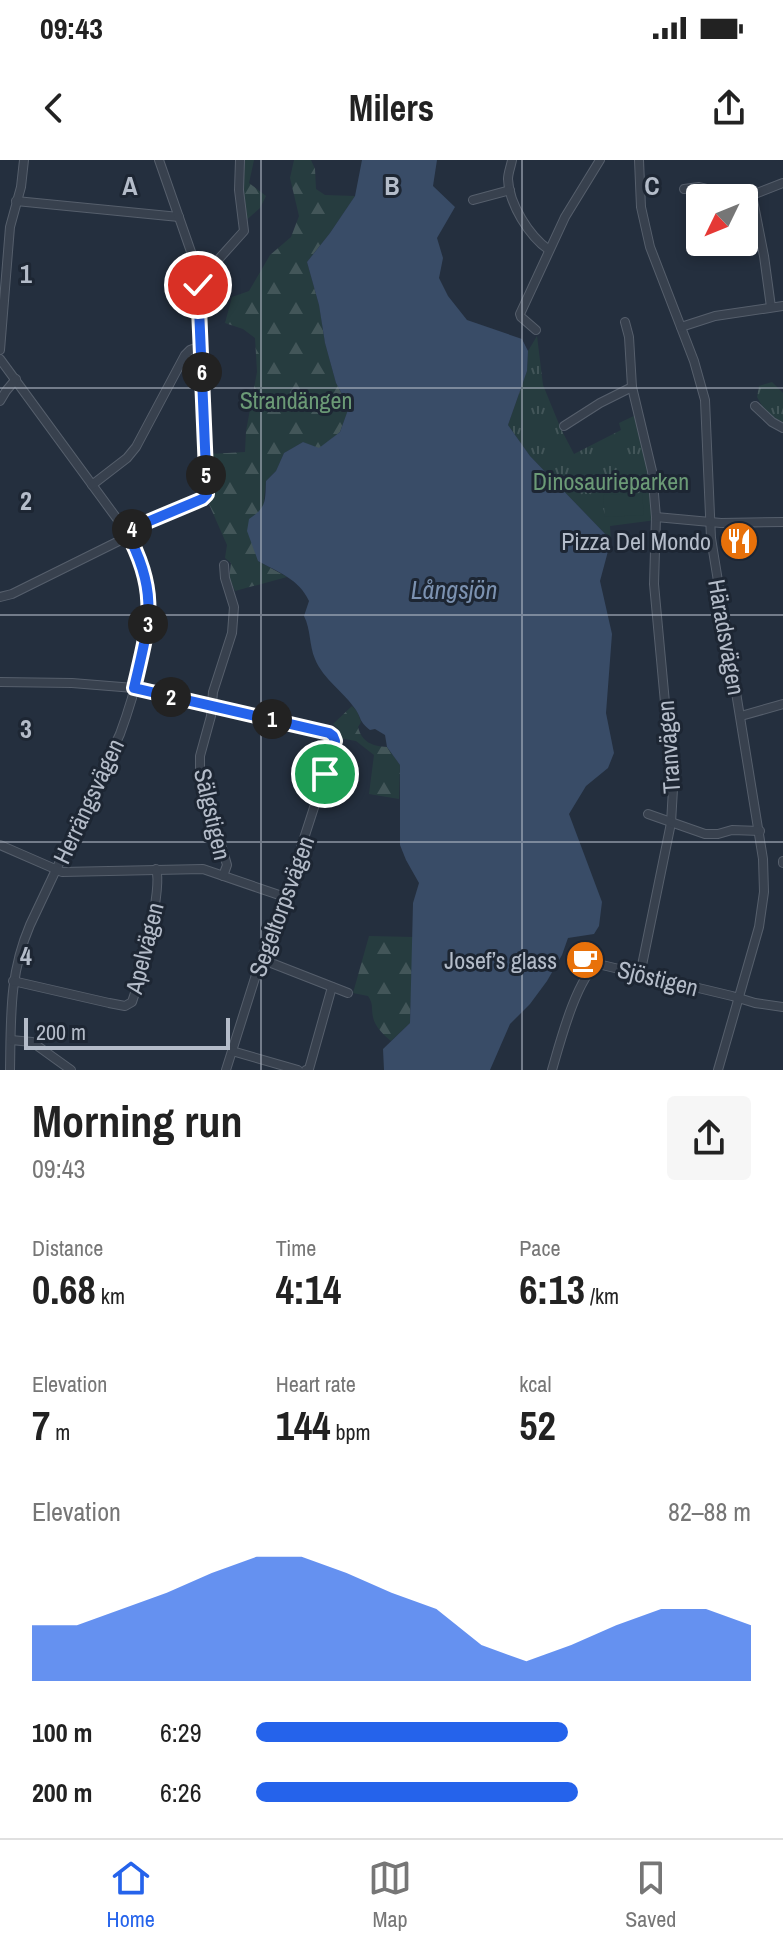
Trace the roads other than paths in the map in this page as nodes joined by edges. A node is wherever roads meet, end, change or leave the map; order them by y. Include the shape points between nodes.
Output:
1 (24, 160) edge
2 (159, 160) edge
3 (240, 160) edge
4 (512, 160) edge
5 (600, 160) edge
6 (639, 160) edge
7 (783, 183) edge
8 (510, 190) junction
9 (758, 193) edge
10 (473, 200) dead end
11 (16, 201) junction
12 (179, 217) junction
13 (758, 226) edge
14 (549, 250) junction
15 (197, 269) junction
16 (783, 306) edge
17 (771, 307) junction
18 (625, 322) dead end
19 (681, 327) junction
20 (536, 330) dead end
21 (201, 346) junction
22 (0, 350) edge
23 (0, 359) edge
24 (16, 379) junction
25 (632, 387) junction
26 (0, 401) edge
27 (755, 406) dead end
28 (564, 426) dead end
29 (783, 428) edge
30 (92, 485) junction
31 (656, 517) junction
32 (709, 521) junction
33 (783, 522) edge
34 (128, 534) junction
35 (224, 565) dead end
36 (0, 597) edge
37 (0, 682) edge
38 (134, 688) junction
39 (783, 704) edge
40 (212, 706) junction
41 (741, 716) junction
42 (648, 814) dead end
43 (671, 823) junction
44 (760, 831) junction
45 (0, 845) edge
46 (57, 869) junction
47 (156, 869) junction
48 (223, 876) junction
49 (285, 897) junction
50 (261, 959) junction
51 (640, 975) junction
52 (13, 981) junction
53 (332, 987) junction
54 (348, 993) dead end
55 (738, 998) junction
56 (783, 1007) edge
57 (11, 1040) junction
58 (232, 1051) junction
59 (10, 1070) edge
60 (71, 1070) edge
61 (226, 1070) edge
62 (298, 1070) edge
63 (306, 1070) edge
64 (552, 1070) edge
65 (718, 1070) edge

1 - 11 street
2 - 12 street
3 - 15 street via 244,231 210,267
4 - 8 street
5 - 14 street
6 - 19 street, Häradsvägen via 650,247
7 - 9 street
8 - 10 street
8 - 14 street via 529,232
11 - 12 street
11 - 22 street
12 - 15 street
13 - 17 street
14 - 20 street via 520,314
15 - 21 street
16 - 17 street
17 - 19 street
18 - 25 street, Tranvägen
19 - 32 street, Häradsvägen via 705,400
21 - 30 street via 185,355 136,447
21 - 34 street via 206,497
23 - 24 street, Herrängsvägen
24 - 26 street
24 - 30 street, Herrängsvägen
25 - 28 street
25 - 31 street, Tranvägen via 652,471
27 - 29 street
30 - 34 street, Herrängsvägen
31 - 32 street
31 - 43 street, Tranvägen via 654,584 673,789
32 - 33 street
32 - 41 street, Häradsvägen
34 - 36 street
34 - 38 street, Herrängsvägen via 149,599
35 - 40 street, Sälgstigen via 233,600 232,636
37 - 38 street
38 - 40 street
38 - 46 street, Herrängsvägen via 120,734
39 - 41 street
40 - 48 street, Sälgstigen via 200,771 227,865
40 - 49 street, Segeltorpsvägen via 329,733 335,741
41 - 44 street, Häradsvägen
42 - 43 street
43 - 44 street via 705,834
43 - 51 street, Tranvägen
44 - 55 street, Häradsvägen via 763,905
45 - 46 street
46 - 47 street
46 - 52 street, Herrängsvägen via 24,938
47 - 48 street via 203,869
47 - 52 street, Apelvägen via 158,892 132,1002 125,1006
48 - 49 street
49 - 50 street, Segeltorpsvägen
50 - 53 street
50 - 58 street, Segeltorpsvägen
51 - 55 street, Sjöstigen
51 - 64 street, Sjöstigen via 598,964 590,970 566,1020
52 - 57 street, Herrängsvägen
53 - 54 street
53 - 63 street
55 - 56 street, Sjöstigen
55 - 65 street, Häradsvägen
57 - 59 street, Herrängsvägen
57 - 60 street via 32,1042
58 - 61 street, Segeltorpsvägen
58 - 62 street

